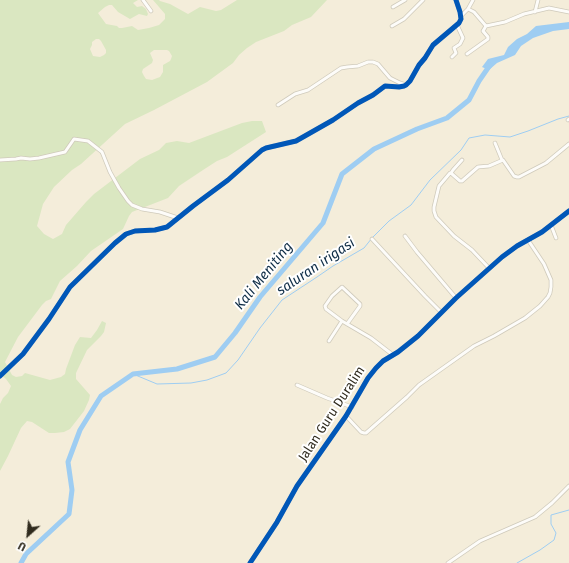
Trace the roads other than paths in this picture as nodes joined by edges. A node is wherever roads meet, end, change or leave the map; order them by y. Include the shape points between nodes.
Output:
1 (143, 0) edge
2 (405, 0) edge
3 (423, 0) edge
4 (456, 0) edge
5 (473, 0) edge
6 (538, 0) edge
7 (393, 7) dead end
8 (468, 9) junction
9 (151, 11) dead end
10 (535, 12) junction
11 (569, 12) edge
12 (461, 16) junction
13 (457, 25) junction
14 (392, 26) dead end
15 (486, 26) junction
16 (467, 54) dead end
17 (452, 57) dead end
18 (406, 85) junction
19 (278, 105) dead end
20 (495, 143) dead end
21 (569, 144) edge
22 (0, 160) edge
23 (462, 160) dead end
24 (502, 160) junction
25 (451, 173) junction
26 (569, 211) edge
27 (178, 218) junction
28 (551, 225) junction
29 (405, 236) dead end
30 (556, 238) dead end
31 (372, 239) dead end
32 (528, 240) junction
33 (489, 268) junction
34 (456, 298) junction
35 (442, 312) junction
36 (342, 321) junction
37 (347, 324) junction
38 (329, 341) dead end
39 (393, 355) junction
40 (0, 376) edge
41 (297, 385) dead end
42 (352, 407) junction
43 (346, 416) junction
44 (569, 486) edge
45 (565, 490) junction
46 (569, 494) edge
47 (250, 563) edge
48 (448, 563) edge

1 - 9 street
2 - 7 street
3 - 14 street via 404,19
4 - 12 street
5 - 8 street
6 - 10 street
8 - 12 street
8 - 15 street
10 - 11 street via 552,8
10 - 15 street
12 - 13 street
13 - 17 street via 464,38 454,48 456,53
13 - 18 street via 433,45
15 - 16 street via 483,31 488,40
18 - 19 street via 390,78 378,64 368,62 341,68 308,90 299,92
18 - 27 street via 385,86 373,96 296,141 262,150
20 - 24 street
21 - 24 street via 546,163 519,177 514,176
22 - 27 street via 39,158 65,152 74,139 88,141 102,152 119,188 132,205
23 - 25 street
24 - 25 street via 488,167 478,167 462,181
25 - 33 street via 438,187 435,215
26 - 28 street, Jalan Guru Duralim
27 - 40 street via 160,230 130,232 115,243 70,287 23,354
28 - 30 street
28 - 32 street, Jalan Guru Duralim
29 - 34 street
31 - 35 street
32 - 33 street, Jalan Guru Duralim
32 - 43 street via 544,264 552,285 548,297 540,306 525,318 474,346 419,385 366,433 361,432
33 - 34 street, Jalan Guru Duralim
34 - 35 street, Jalan Guru Duralim
35 - 39 street, Jalan Guru Duralim via 418,336
36 - 37 street
36 - 37 street via 325,307 342,287 360,304
36 - 38 street
37 - 39 street
39 - 42 street, Jalan Guru Duralim via 372,372
41 - 42 street
42 - 43 street, Jalan Guru Duralim
43 - 47 street, Jalan Guru Duralim via 297,486
44 - 45 street
45 - 46 street
45 - 48 street via 534,518 480,541

